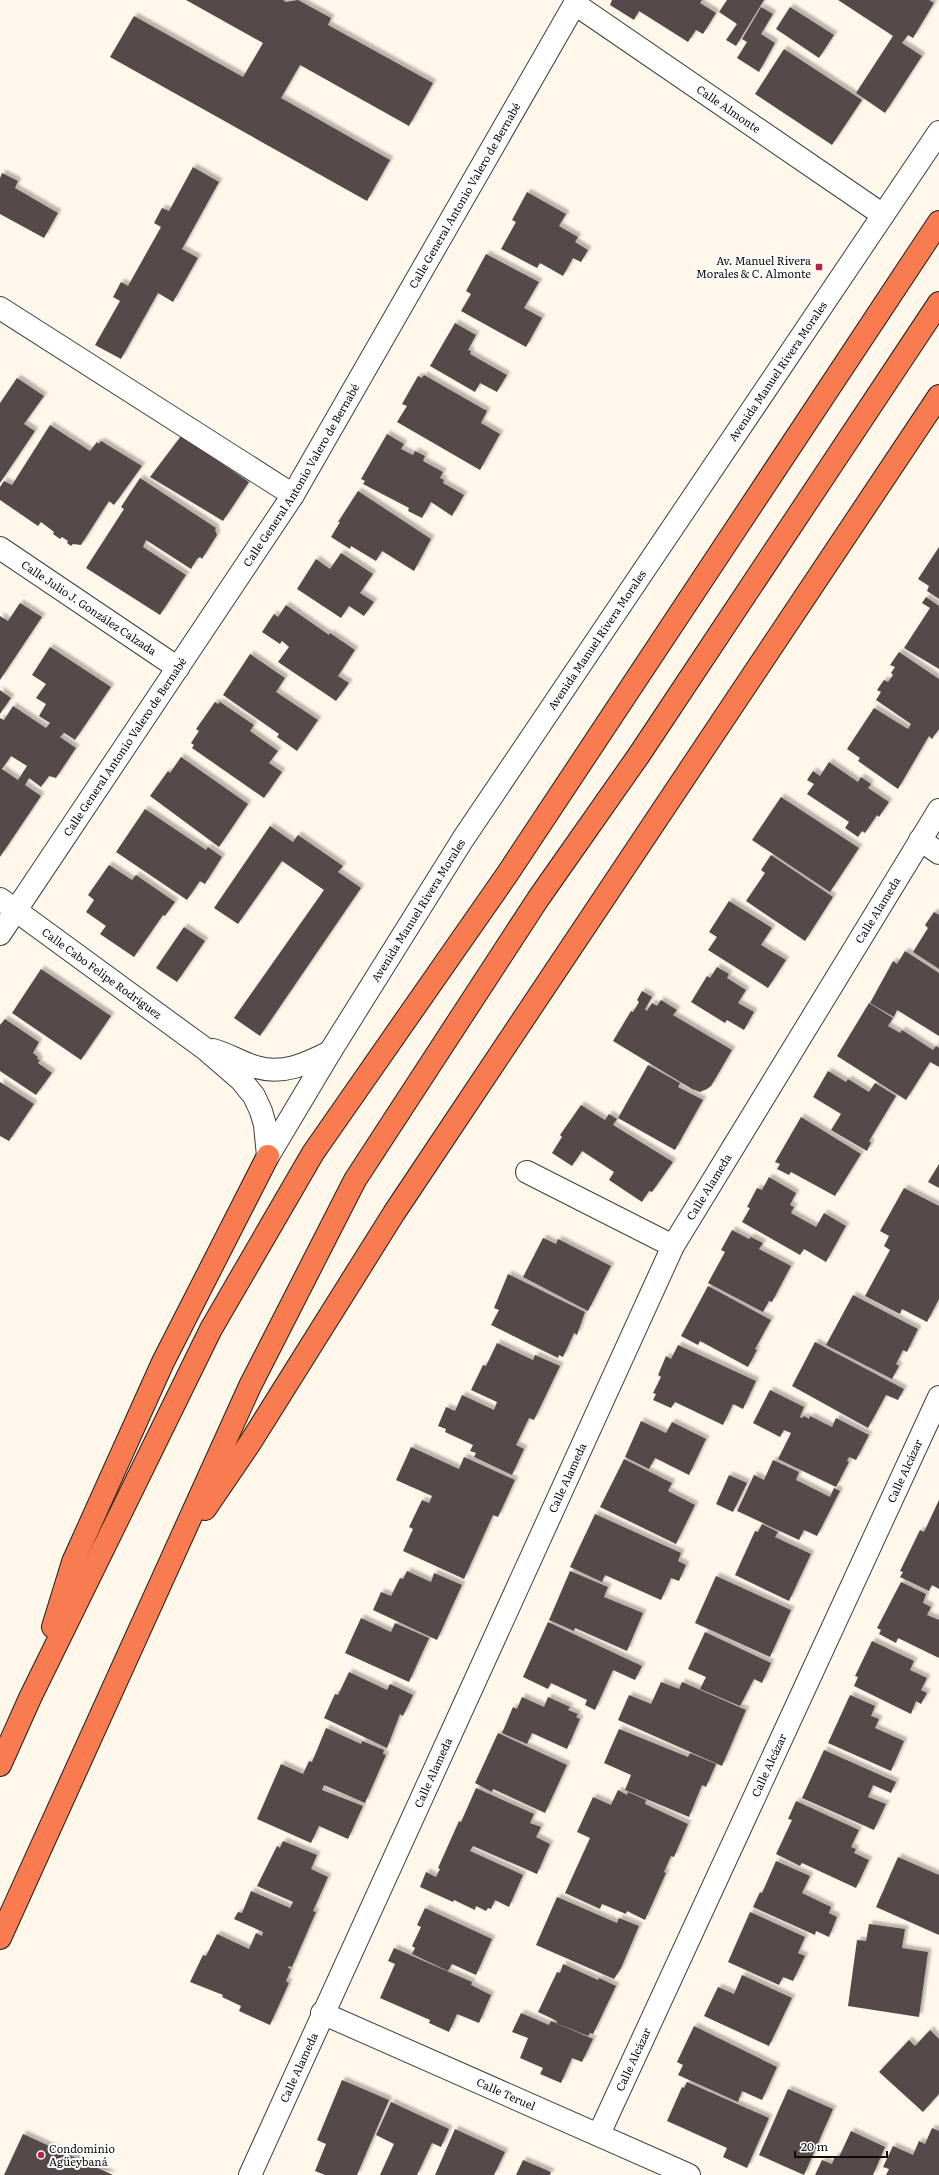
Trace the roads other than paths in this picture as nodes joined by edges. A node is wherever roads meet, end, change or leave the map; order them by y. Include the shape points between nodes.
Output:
1 (576, 2) edge
2 (939, 132) edge
3 (883, 215) junction
4 (939, 222) edge
5 (939, 303) edge
6 (0, 308) edge
7 (939, 396) edge
8 (294, 495) junction
9 (0, 548) edge
10 (178, 668) junction
11 (939, 810) edge
12 (920, 840) junction
13 (939, 853) edge
14 (8, 904) edge
15 (0, 934) edge
16 (204, 1048) junction
17 (330, 1052) junction
18 (268, 1156) junction
19 (527, 1172) dead end
20 (673, 1246) junction
21 (939, 1397) edge
22 (170, 1561) junction
23 (30, 1698) junction
24 (0, 1765) edge
25 (0, 1938) edge
26 (322, 2013) junction
27 (599, 2134) junction
28 (250, 2175) edge
29 (689, 2175) edge

1 - 3 street, Calle Almonte
1 - 8 street, Calle General Antonio Valero de Bernabé
2 - 3 street, Avenida Manuel Rivera Morales
3 - 17 street, Avenida Manuel Rivera Morales via 463,839
4 - 23 highway via 508,873 313,1153 211,1329
5 - 22 highway via 639,755 538,899 356,1180 250,1386
6 - 8 street
7 - 22 highway via 394,1213 250,1443
8 - 10 street, Calle General Antonio Valero de Bernabé
9 - 10 street, Calle Julio J. González Calzada
10 - 14 street, Calle General Antonio Valero de Bernabé
11 - 12 street, Calle Alameda
12 - 13 street
12 - 20 street, Calle Alameda
14 - 15 street, Calle General Antonio Valero de Bernabé
14 - 16 street, Calle Cabo Felipe Rodríguez
16 - 17 street via 271,1070 306,1064
16 - 18 street, Calle Cabo Felipe Rodríguez via 241,1080 254,1096 265,1125
17 - 18 street, Avenida Manuel Rivera Morales
18 - 23 highway via 162,1362 73,1562
19 - 20 street
20 - 26 street, Calle Alameda
21 - 27 street, Calle Alcázar
22 - 25 highway
23 - 24 highway
26 - 27 street, Calle Teruel
26 - 28 street, Calle Alameda
27 - 29 street, Calle Teruel

